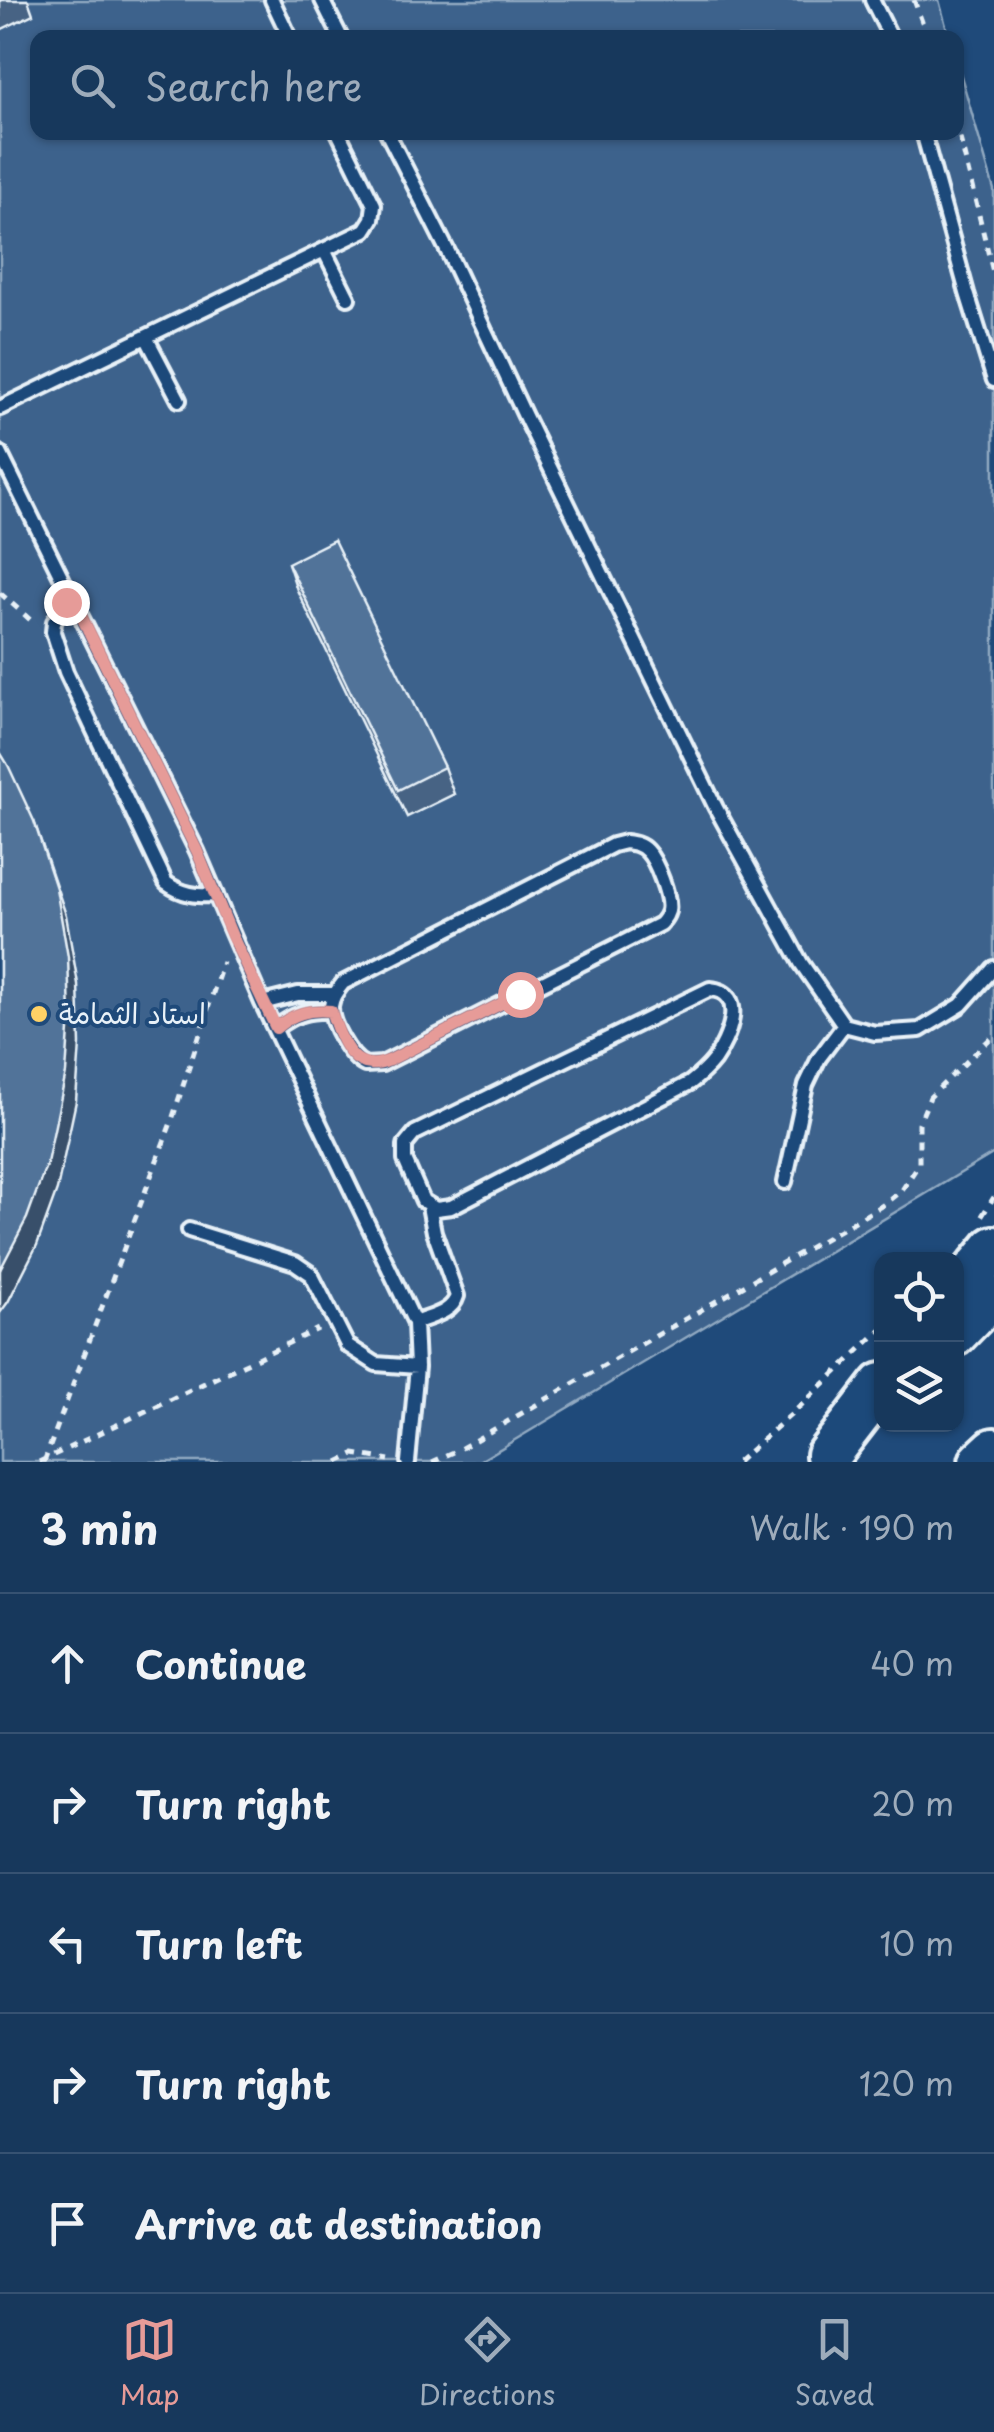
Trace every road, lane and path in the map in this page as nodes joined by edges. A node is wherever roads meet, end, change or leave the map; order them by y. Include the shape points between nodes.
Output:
1 (272, 0) edge
2 (322, 0) edge
3 (872, 0) edge
4 (914, 0) edge
5 (286, 30) edge
6 (336, 30) edge
7 (887, 30) edge
8 (925, 30) edge
9 (342, 140) edge
10 (390, 140) edge
11 (925, 140) edge
12 (960, 140) edge
13 (324, 250) junction
14 (994, 276) edge
15 (348, 298) dead end
16 (146, 337) junction
17 (994, 380) edge
18 (179, 400) dead end
19 (0, 408) edge
20 (0, 453) edge
21 (0, 593) edge
22 (70, 593) junction
23 (55, 641) junction
24 (216, 894) junction
25 (232, 936) junction
26 (994, 968) edge
27 (335, 994) junction
28 (262, 1002) junction
29 (331, 1011) junction
30 (844, 1025) junction
31 (276, 1028) junction
32 (994, 1035) edge
33 (785, 1182) dead end
34 (429, 1206) junction
35 (189, 1230) dead end
36 (994, 1248) edge
37 (964, 1284) edge
38 (994, 1297) edge
39 (334, 1321) junction
40 (415, 1322) junction
41 (964, 1328) edge
42 (874, 1337) edge
43 (416, 1366) junction
44 (874, 1395) edge
45 (874, 1412) edge
46 (994, 1450) edge
47 (824, 1458) edge
48 (42, 1461) edge
49 (338, 1462) edge
50 (405, 1462) edge
51 (432, 1462) edge
52 (737, 1462) edge
53 (981, 1462) edge

1 - 5 lane
2 - 6 lane
3 - 7 lane
4 - 8 path
9 - 13 lane via 374,205 372,219 365,230
10 - 30 lane via 716,808 800,963
11 - 17 lane
12 - 14 path
13 - 15 lane
13 - 16 lane
16 - 18 lane
16 - 19 lane
20 - 22 lane
21 - 23 path
22 - 23 lane via 54,622
22 - 24 lane
23 - 24 lane via 166,883 192,896
24 - 25 lane
25 - 28 lane
25 - 48 path via 172,1120
26 - 30 lane via 961,1005 920,1030 875,1033
27 - 28 lane
27 - 29 lane
27 - 29 lane via 343,983 613,845 647,850 668,896 660,924 382,1064 351,1055
28 - 31 lane
29 - 31 lane via 301,1012
30 - 33 lane via 806,1086
31 - 40 lane
32 - 51 path via 930,1097 919,1123 918,1164 883,1205
34 - 34 lane via 405,1160 415,1132 710,989 729,996 733,1016 722,1046 690,1083 452,1207
34 - 40 lane via 457,1296 448,1310
35 - 39 lane via 295,1262 311,1274
36 - 37 highway
38 - 41 main road
39 - 43 lane via 347,1345 376,1364
39 - 48 path
40 - 43 lane
42 - 52 path
43 - 50 lane
44 - 47 highway
45 - 47 main road
46 - 53 highway
49 - 50 path via 354,1454

